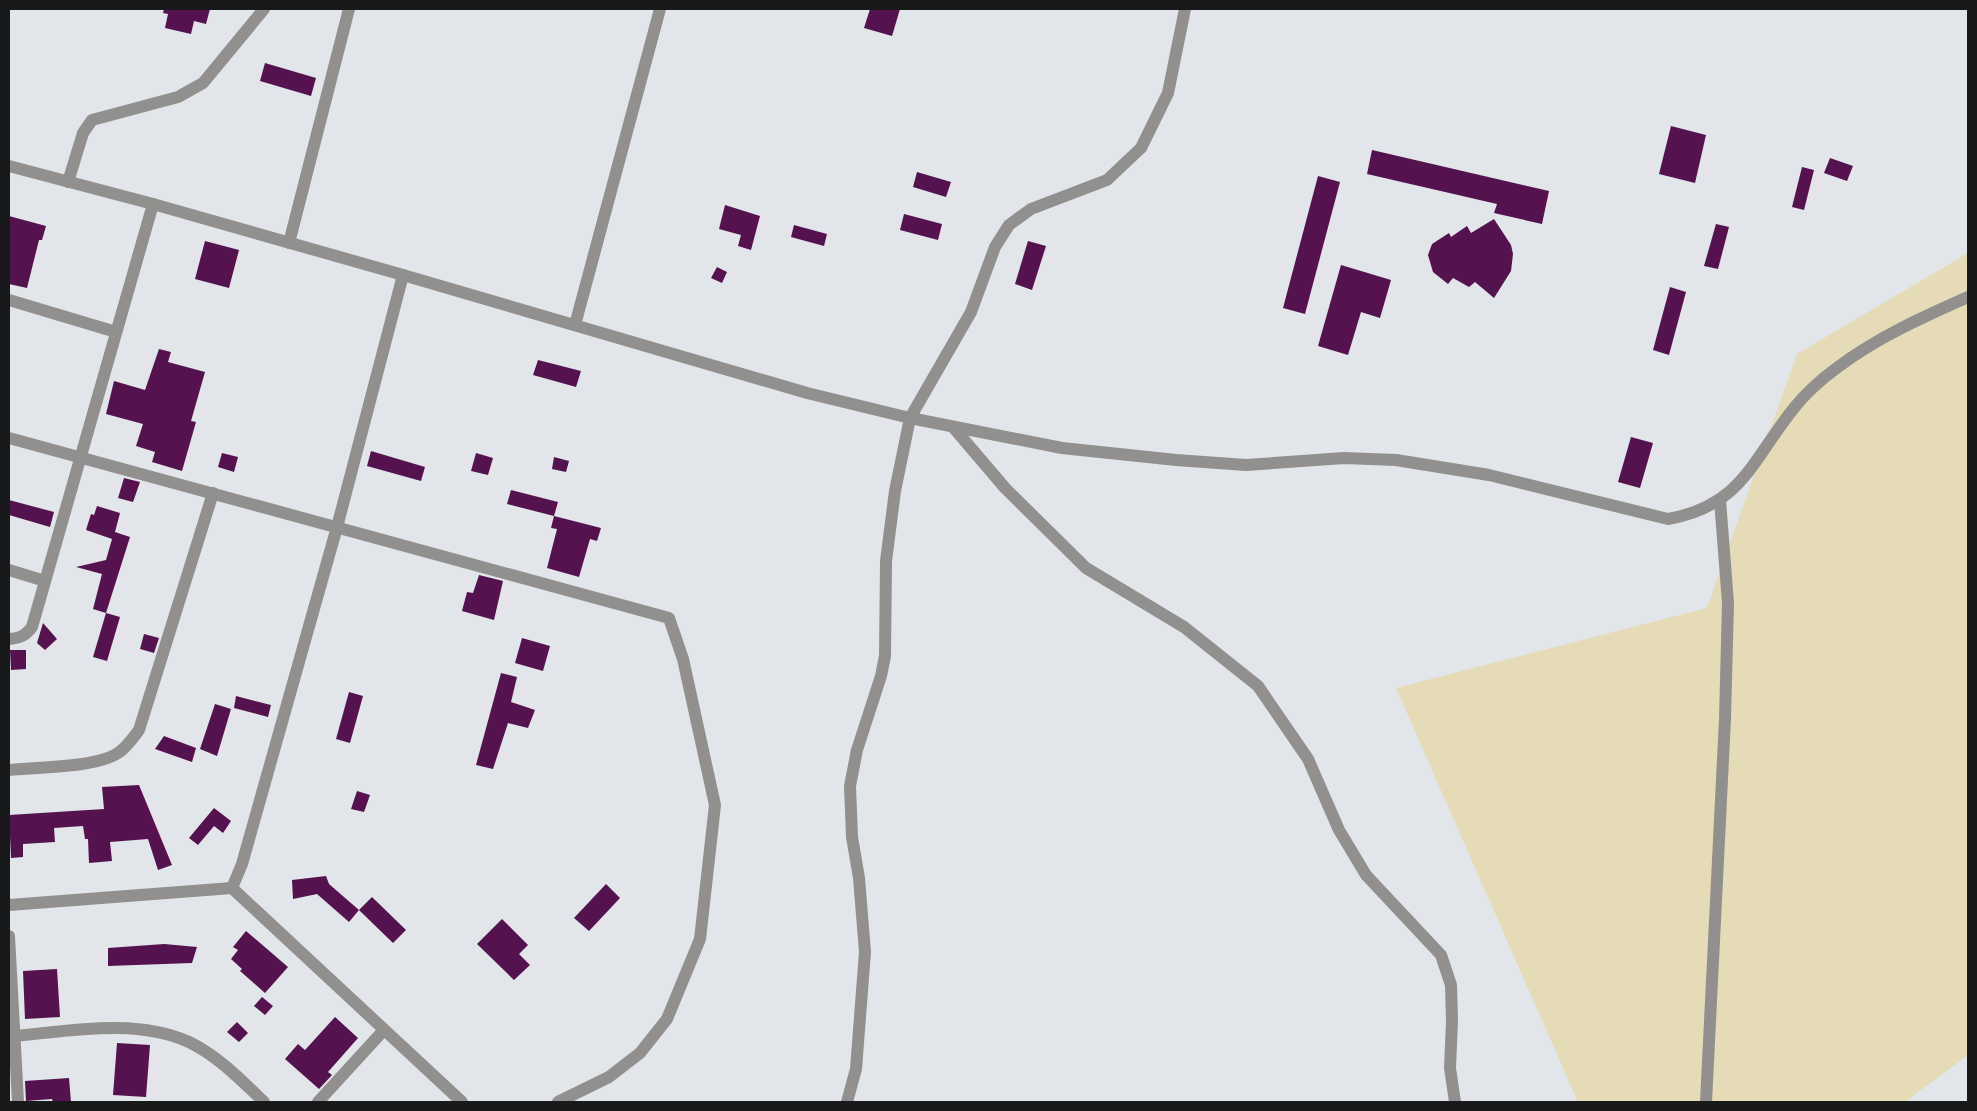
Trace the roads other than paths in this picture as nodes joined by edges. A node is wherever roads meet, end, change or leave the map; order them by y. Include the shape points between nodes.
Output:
1 (264, 9) edge
2 (349, 9) edge
3 (660, 9) edge
4 (1185, 9) edge
5 (9, 166) edge
6 (68, 182) junction
7 (153, 204) junction
8 (289, 243) junction
9 (403, 275) junction
10 (1968, 297) edge
11 (9, 300) edge
12 (575, 325) junction
13 (116, 332) junction
14 (910, 418) junction
15 (953, 427) junction
16 (9, 438) edge
17 (80, 457) junction
18 (213, 493) junction
19 (1720, 500) junction
20 (337, 527) junction
21 (9, 570) edge
22 (45, 580) junction
23 (9, 639) edge
24 (9, 770) edge
25 (232, 888) junction
26 (9, 905) edge
27 (9, 936) edge
28 (383, 1031) junction
29 (14, 1036) junction
30 (18, 1102) edge
31 (264, 1102) edge
32 (318, 1102) edge
33 (462, 1102) edge
34 (558, 1102) edge
35 (847, 1102) edge
36 (1455, 1102) edge
37 (1706, 1102) edge

1 - 6 street via 203,83 178,97 92,120 82,133
2 - 8 street
3 - 12 street
4 - 14 street via 1168,93 1141,148 1107,180 1031,209 1010,225 995,247 972,312
5 - 6 street
6 - 7 street
7 - 8 street
7 - 13 street
8 - 9 street
9 - 12 street
9 - 20 street
10 - 19 street via 1895,330 1838,367 1794,407 1747,475
11 - 13 street
12 - 14 street via 807,393
13 - 17 street
14 - 15 street
14 - 35 street via 895,490 886,561 885,656 857,750 850,786 852,837 865,952 856,1069
15 - 19 street via 1062,448 1176,460 1246,465 1344,458 1396,460 1489,475 1668,519 1684,516
15 - 36 street via 1005,488 1086,568 1184,627 1258,686 1308,759 1339,830 1366,875 1441,955 1451,985 1450,1068
16 - 17 street
17 - 18 street
17 - 22 street
18 - 20 street
18 - 24 street via 139,730 118,753 105,758
19 - 37 street via 1728,603 1726,699
20 - 25 street via 242,864
20 - 34 street via 669,618 682,659 715,805 700,939 667,1019 640,1053 609,1077
21 - 22 street
22 - 23 street via 32,627 26,634
25 - 26 street
25 - 28 street
27 - 29 street
28 - 32 street
28 - 33 street
29 - 30 street
29 - 31 street via 121,1029 176,1037 222,1064

